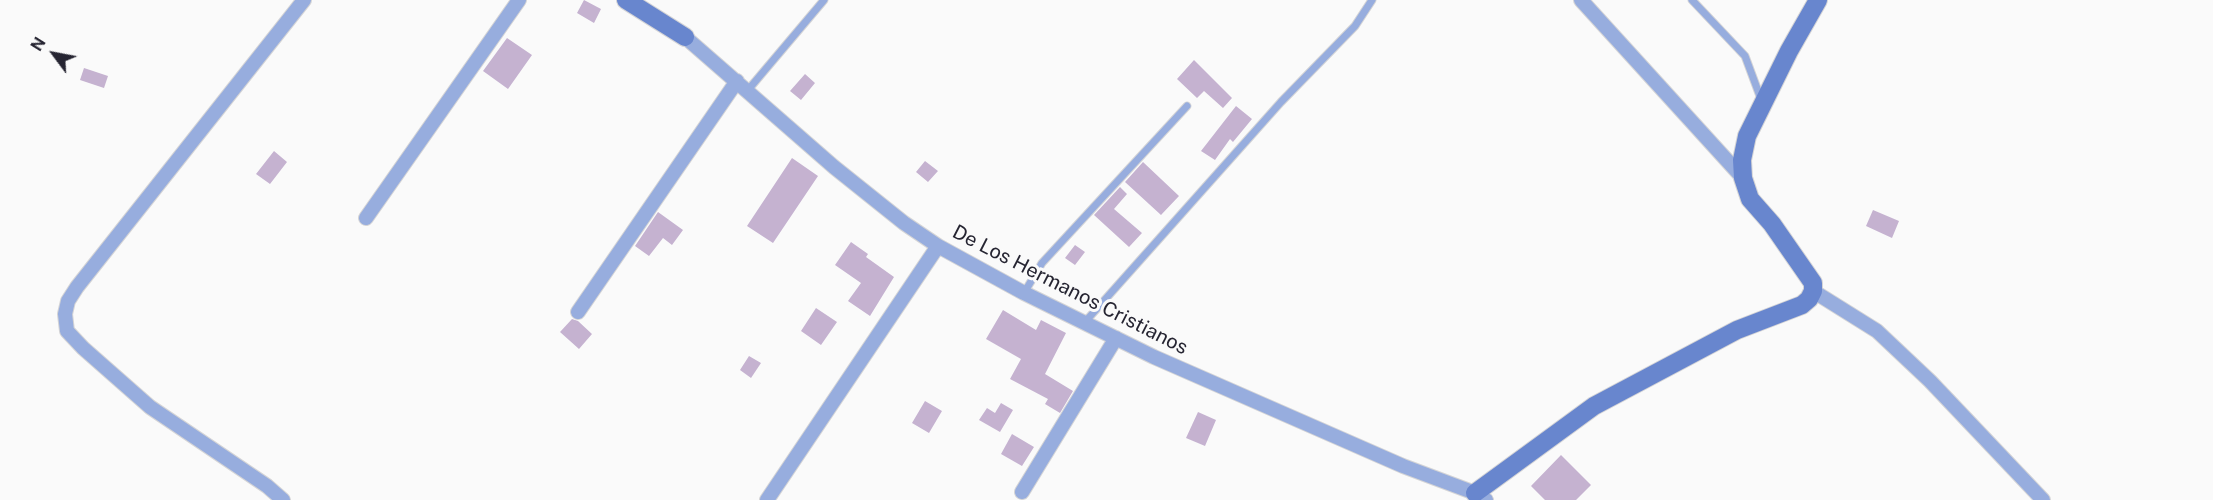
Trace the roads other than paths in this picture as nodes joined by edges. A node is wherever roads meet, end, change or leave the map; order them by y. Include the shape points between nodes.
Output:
1 (304, 0) edge
2 (519, 0) edge
3 (626, 0) edge
4 (824, 0) edge
5 (1372, 0) edge
6 (1581, 0) edge
7 (1692, 0) edge
8 (1818, 0) edge
9 (685, 37) joint
10 (737, 81) junction
11 (748, 90) junction
12 (1763, 104) junction
13 (1187, 106) dead end
14 (1743, 178) junction
15 (366, 218) dead end
16 (938, 246) junction
17 (1813, 291) junction
18 (1024, 293) junction
19 (578, 312) dead end
20 (1084, 322) junction
21 (1116, 338) junction
22 (1022, 492) dead end
23 (1481, 497) edge
24 (283, 500) edge
25 (767, 500) edge
26 (2043, 500) edge

1 - 24 street via 77,287 65,314 67,331 150,407
2 - 15 street
3 - 9 street
4 - 11 lane
5 - 20 lane via 1355,26 1317,63
6 - 14 street
7 - 12 lane via 1745,56
8 - 12 street
9 - 10 street, De Los Hermanos Cristianos
10 - 11 street, De Los Hermanos Cristianos
10 - 19 street
11 - 16 street, De Los Hermanos Cristianos via 834,167
12 - 14 street via 1747,136
13 - 18 lane via 1042,263
14 - 17 street via 1750,199 1809,276
16 - 18 street, De Los Hermanos Cristianos
16 - 25 street
17 - 23 street via 1802,305 1737,330 1594,406
17 - 26 street via 1877,331
18 - 20 street, De Los Hermanos Cristianos
20 - 21 street, De Los Hermanos Cristianos
21 - 22 street
21 - 23 street, De Los Hermanos Cristianos

